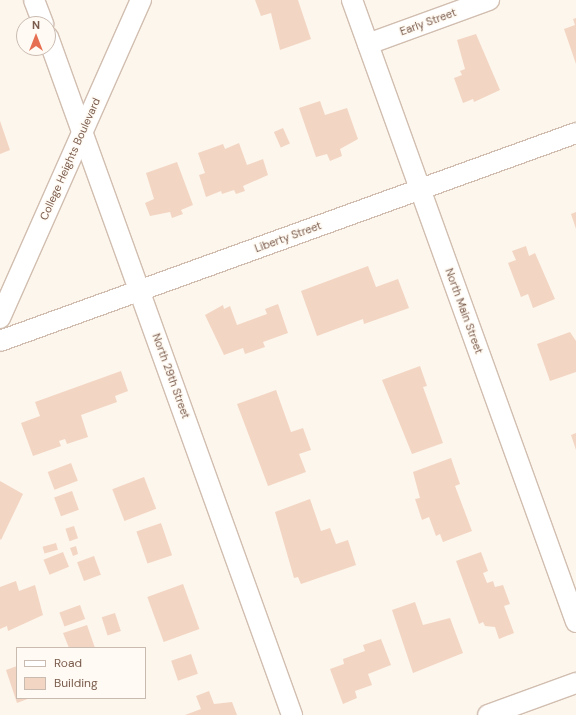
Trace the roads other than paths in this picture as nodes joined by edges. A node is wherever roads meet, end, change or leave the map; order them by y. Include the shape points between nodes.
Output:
1 (34, 0) edge
2 (141, 0) edge
3 (352, 0) edge
4 (488, 0) edge
5 (40, 16) edge
6 (368, 44) junction
7 (55, 56) edge
8 (82, 131) junction
9 (576, 133) edge
10 (420, 189) junction
11 (140, 291) junction
12 (0, 318) edge
13 (0, 341) edge
14 (576, 622) edge
15 (576, 683) edge
16 (292, 715) edge
17 (488, 715) edge

1 - 5 street
2 - 8 street, College Heights Boulevard
3 - 6 street, North Main Street
4 - 6 street, Early Street
6 - 10 street, North Main Street
7 - 8 street, North 29th Street
8 - 11 street, North 29th Street
8 - 12 street, College Heights Boulevard
9 - 10 street, Liberty Street
10 - 11 street, Liberty Street
10 - 14 street, North Main Street
11 - 13 street, Liberty Street
11 - 16 street, North 29th Street
15 - 17 street

